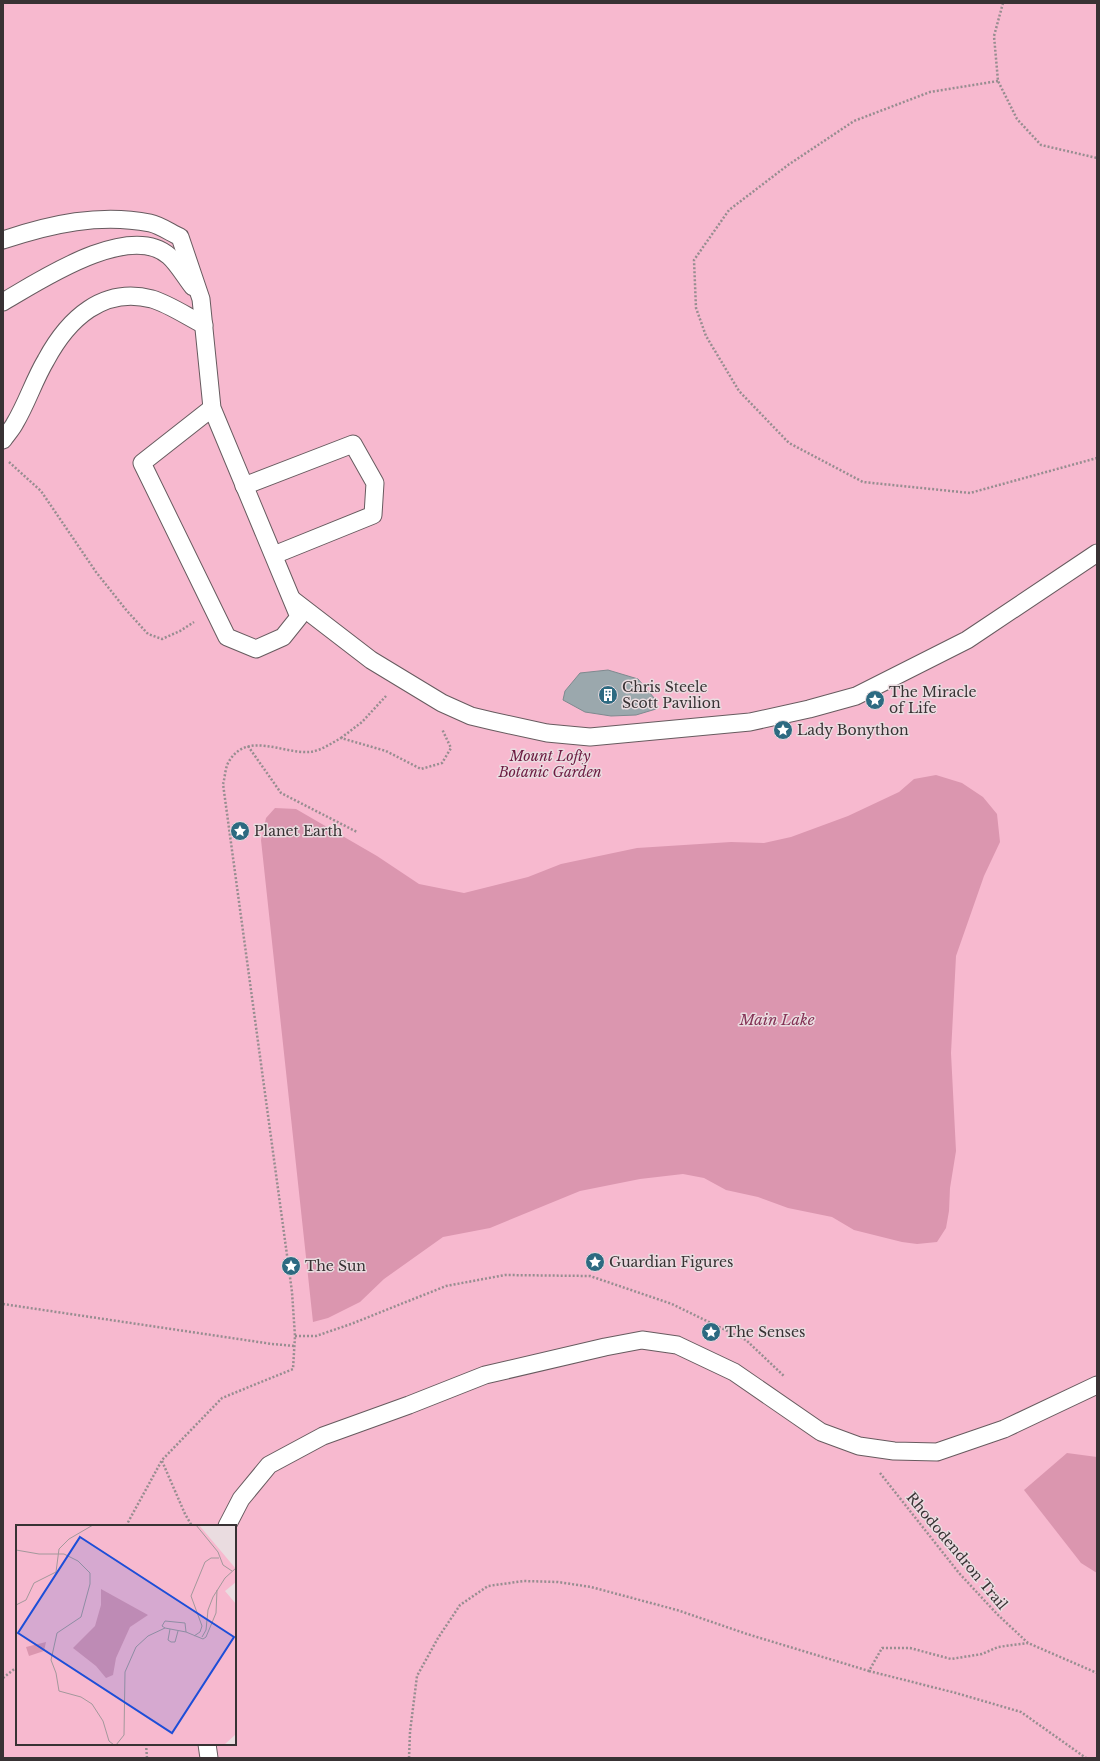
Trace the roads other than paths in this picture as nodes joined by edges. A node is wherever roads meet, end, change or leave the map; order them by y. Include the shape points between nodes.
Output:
1 (3, 240) edge
2 (202, 298) junction
3 (3, 302) edge
4 (204, 325) junction
5 (212, 408) junction
6 (3, 440) edge
7 (244, 486) junction
8 (1097, 553) edge
9 (274, 555) junction
10 (291, 598) junction
11 (1097, 1385) edge
12 (227, 1525) edge
13 (207, 1745) edge
14 (209, 1758) edge

1 - 2 lane via 72,222 105,218 151,223 180,237
2 - 3 lane via 168,255 154,247 136,244 118,247 63,267
2 - 4 lane
4 - 5 lane
4 - 6 lane via 154,300 142,297 118,297 98,303 77,318 62,334 46,359 15,423
5 - 7 lane
5 - 10 lane via 142,463 226,638 256,649 283,637 299,617
7 - 9 lane
7 - 9 lane via 353,444 375,483 373,515
8 - 10 lane via 967,640 856,696 750,722 590,738 547,733 471,716 442,703 371,660
9 - 10 lane
11 - 12 lane via 1004,1429 937,1452 894,1451 859,1446 821,1432 726,1369 677,1345 642,1340 485,1375 323,1436 269,1465 240,1499
13 - 14 lane

